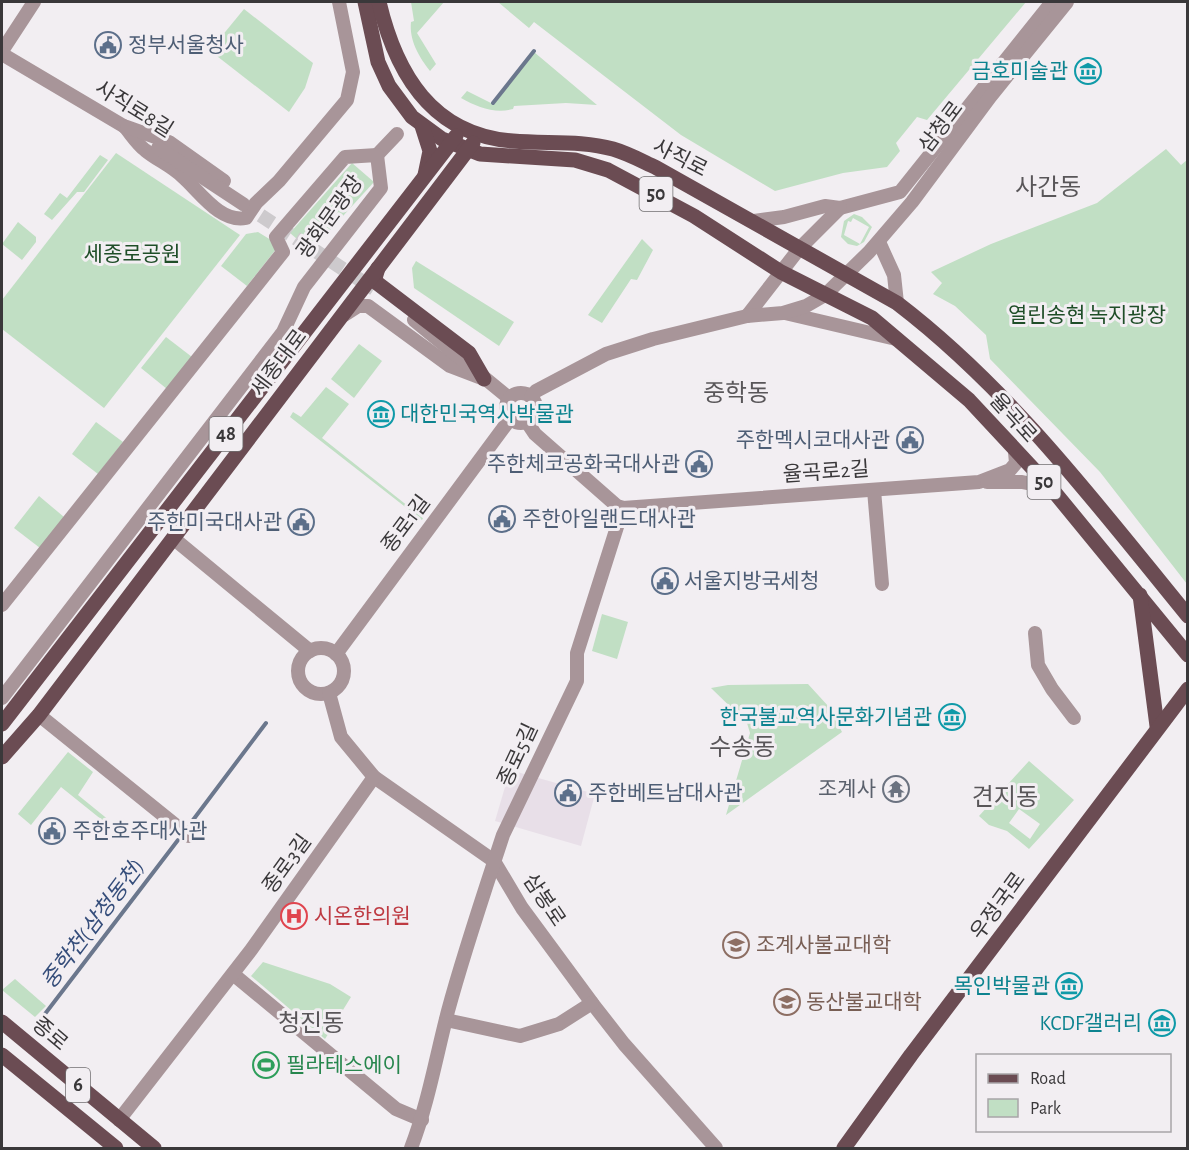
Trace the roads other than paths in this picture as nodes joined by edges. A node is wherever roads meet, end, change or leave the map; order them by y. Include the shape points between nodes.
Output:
1 (34, 2) edge
2 (339, 2) edge
3 (365, 2) edge
4 (379, 2) edge
5 (1052, 2) edge
6 (1066, 2) edge
7 (2, 53) edge
8 (422, 126) junction
9 (462, 128) junction
10 (397, 134) dead end
11 (478, 135) junction
12 (451, 144) junction
13 (468, 150) junction
14 (377, 155) junction
15 (424, 180) junction
16 (840, 208) junction
17 (754, 221) junction
18 (879, 242) junction
19 (799, 249) junction
20 (379, 267) junction
21 (781, 272) junction
22 (845, 274) junction
23 (825, 295) junction
24 (394, 303) dead end
25 (897, 303) junction
26 (783, 313) junction
27 (747, 316) junction
28 (340, 318) junction
29 (896, 339) junction
30 (484, 379) junction
31 (531, 397) junction
32 (509, 398) junction
33 (510, 419) junction
34 (529, 421) junction
35 (1015, 452) junction
36 (979, 482) junction
37 (1051, 488) junction
38 (874, 490) junction
39 (623, 508) junction
40 (173, 538) junction
41 (882, 584) dead end
42 (1140, 594) junction
43 (2, 604) edge
44 (1188, 616) edge
45 (1035, 633) dead end
46 (310, 651) junction
47 (336, 654) junction
48 (1188, 656) edge
49 (1188, 689) edge
50 (330, 693) junction
51 (2, 698) edge
52 (39, 715) junction
53 (1074, 718) dead end
54 (2, 724) edge
55 (1157, 726) junction
56 (2, 757) edge
57 (374, 777) junction
58 (189, 836) dead end
59 (494, 861) junction
60 (233, 974) junction
61 (592, 1004) junction
62 (446, 1020) junction
63 (2, 1022) edge
64 (2, 1055) edge
65 (119, 1120) junction
66 (422, 1120) junction
67 (105, 1145) edge
68 (154, 1149) edge
69 (411, 1149) edge
70 (717, 1149) edge
71 (844, 1149) edge

1 - 7 street
2 - 7 street, 사직로8길 via 353,72 347,100 279,182 249,203
3 - 8 main road via 384,75
4 - 9 main road via 388,37 404,72 427,101
5 - 16 street, 삼청로 via 900,192
6 - 18 street, 삼청로
8 - 12 main road
8 - 15 main road via 430,151
9 - 11 main road, 사직로
9 - 12 main road, 세종대로
10 - 14 street
11 - 13 main road, 세종대로 / 48
11 - 17 main road, 사직로 / 50 via 613,149 655,167
12 - 13 main road, 50
12 - 15 main road, 세종대로 / 48
13 - 20 main road, 세종대로 / 48
13 - 21 main road, 사직로 / 50 via 487,155 574,160 608,170 694,216
14 - 43 street, 광화문광장 via 345,157 276,237 283,252
14 - 51 street, 광화문광장 via 381,188 304,287 283,332
15 - 54 main road, 세종대로 / 48
16 - 17 street, 삼청로 via 825,206 784,218
16 - 19 street
17 - 19 main road, 사직로 / 50
18 - 22 street, 삼청로
18 - 25 street via 894,274
19 - 21 street
19 - 22 main road, 사직로 / 50
20 - 28 main road, 세종대로 / 48
20 - 30 main road via 377,283 469,353
21 - 23 main road, 사직로 / 50
21 - 27 street
22 - 23 street, 삼청로
22 - 25 main road, 율곡로
23 - 26 street, 삼청로
23 - 29 main road, 율곡로 / 50 via 872,318
24 - 30 street
25 - 44 main road, 율곡로 via 999,393
26 - 27 street
26 - 29 street
27 - 31 street via 606,354
28 - 30 street via 350,309 368,306 450,366
28 - 40 main road, 세종대로 / 48
29 - 35 main road, 율곡로 / 50 via 969,400
30 - 32 street
31 - 32 street via 522,393
31 - 34 street via 536,408
32 - 33 street via 506,406
33 - 34 street via 518,423
33 - 47 street, 종로1길
34 - 39 street via 620,501
35 - 36 street, 율곡로2길 via 1016,463 1010,470
35 - 37 main road, 율곡로 / 50
36 - 37 street via 1022,482
36 - 38 street, 율곡로2길
37 - 42 main road, 율곡로 / 50
38 - 39 street, 율곡로2길
38 - 41 street
39 - 59 street, 종로5길 via 577,653 577,681
40 - 46 street
40 - 52 main road, 세종대로 / 48
42 - 48 main road, 율곡로 / 50
42 - 55 main road
45 - 53 street via 1038,665
46 - 47 street via 320,648
46 - 50 street via 300,662 302,684 312,692
47 - 50 street via 342,661 344,677
49 - 55 main road, 우정국로
50 - 57 street, 삼봉로 via 341,737
52 - 56 main road, 세종대로 / 48
52 - 58 street
55 - 71 main road, 우정국로
57 - 59 street, 삼봉로
57 - 60 street, 종로3길
59 - 61 street, 삼봉로 via 522,908
59 - 62 street, 종로5길
60 - 65 street, 종로3길
60 - 66 street via 396,1108
61 - 62 street via 559,1024 520,1036
61 - 70 street, 삼봉로
62 - 66 street, 종로5길
63 - 65 main road, 종로 / 6
64 - 67 main road, 6
65 - 67 main road
65 - 68 main road, 종로 / 6
66 - 69 street, 종로5길

